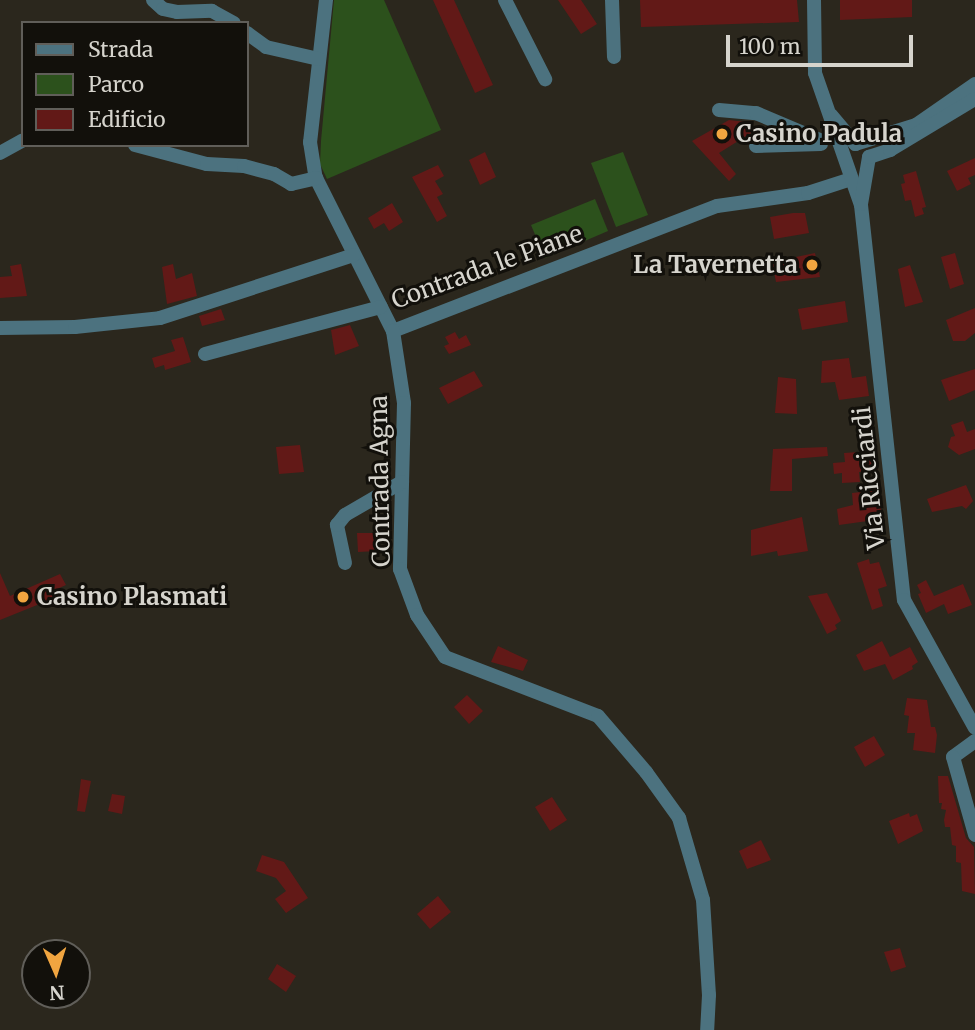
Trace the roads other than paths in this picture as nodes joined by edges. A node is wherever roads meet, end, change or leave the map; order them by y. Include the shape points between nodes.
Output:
1 (153, 0) edge
2 (326, 0) edge
3 (505, 0) edge
4 (612, 0) edge
5 (814, 0) edge
6 (230, 21) edge
7 (248, 34) edge
8 (614, 57) dead end
9 (319, 59) junction
10 (545, 79) dead end
11 (975, 84) edge
12 (975, 99) edge
13 (826, 108) junction
14 (719, 110) dead end
15 (21, 141) edge
16 (855, 144) junction
17 (756, 146) dead end
18 (143, 147) edge
19 (0, 153) edge
20 (869, 157) junction
21 (843, 158) junction
22 (316, 178) junction
23 (851, 179) junction
24 (861, 205) junction
25 (355, 255) junction
26 (381, 307) junction
27 (0, 328) edge
28 (393, 331) junction
29 (205, 354) dead end
30 (402, 482) junction
31 (345, 563) dead end
32 (975, 728) edge
33 (975, 741) edge
34 (975, 835) edge
35 (707, 1030) edge

1 - 6 street via 163,9 212,11
2 - 9 street, Contrada le Piane
3 - 10 street
4 - 8 street
5 - 13 street via 815,73
7 - 9 street via 266,47
9 - 22 street, Contrada le Piane via 310,142
11 - 16 street via 916,125
12 - 20 street via 890,150
13 - 16 street
13 - 21 street
14 - 17 street via 757,113 820,142
15 - 19 street
16 - 20 street via 865,148
16 - 21 street via 846,149
18 - 22 street via 207,164 254,169 291,184
20 - 21 street via 866,166 857,171 847,167
20 - 24 street
21 - 23 street
22 - 25 street, Contrada le Piane
23 - 24 street
23 - 28 street, Contrada le Piane via 808,193 717,206
24 - 32 street, Via Ricciardi via 904,600
25 - 26 street, Contrada le Piane
25 - 27 street via 160,318 75,327
26 - 28 street, Contrada le Piane
26 - 29 street
28 - 30 street, Contrada Agna via 404,403
30 - 31 street via 345,515 337,525
30 - 35 street, Contrada Agna via 400,569 416,615 444,657 598,716 679,817 703,900
33 - 34 street via 953,757

